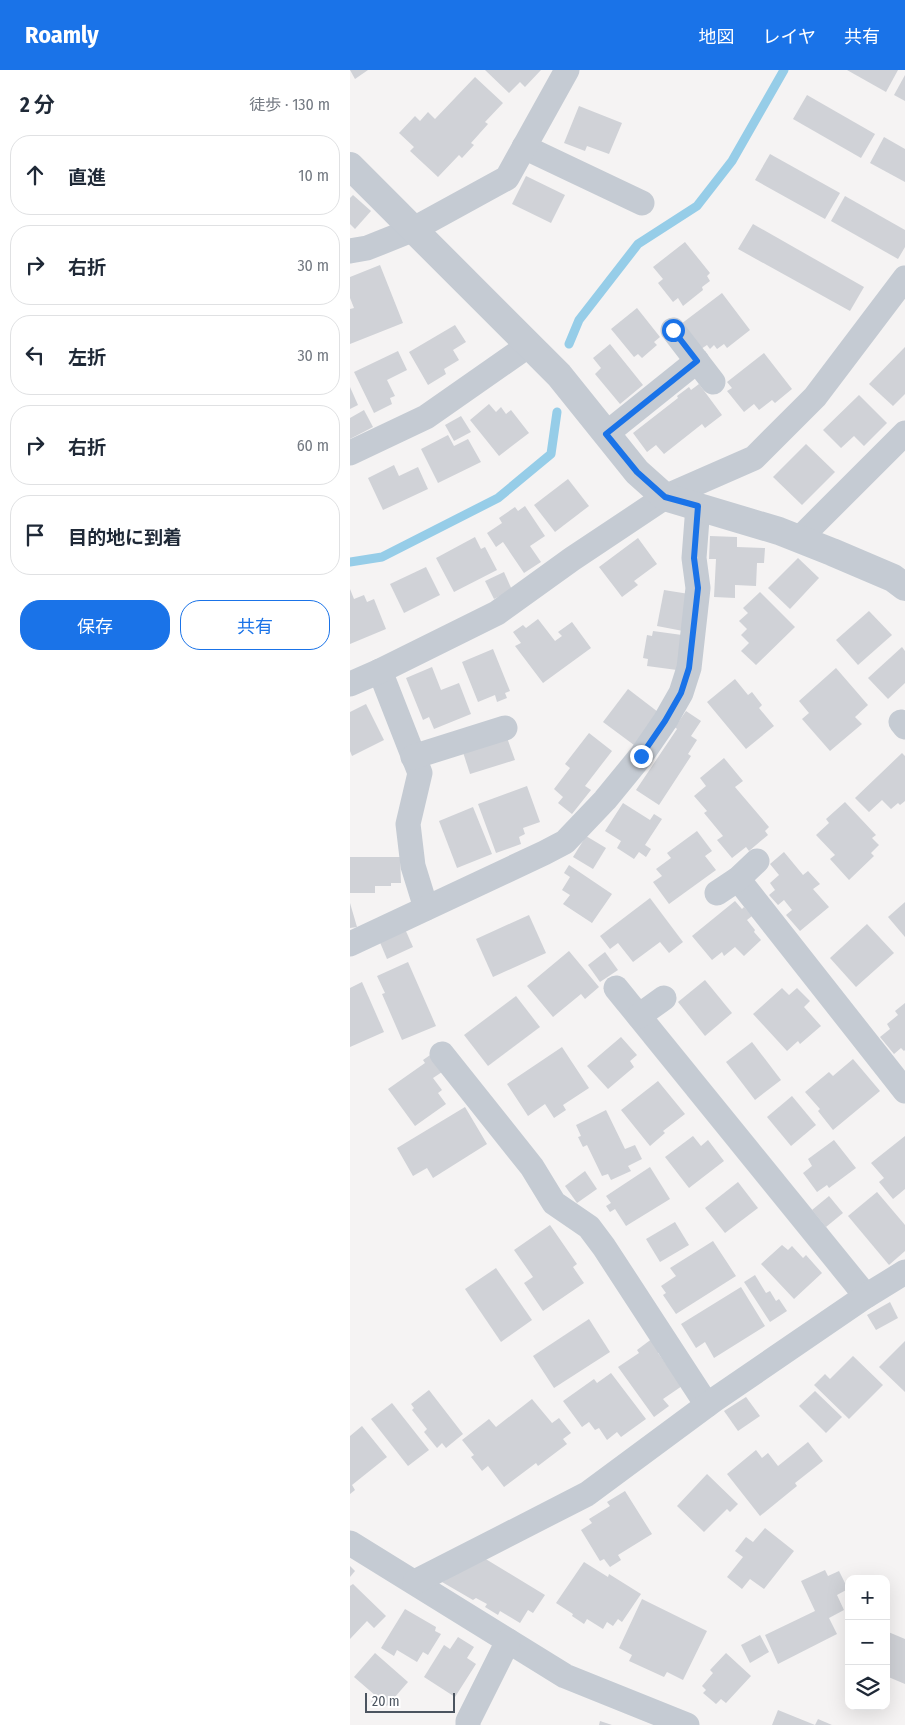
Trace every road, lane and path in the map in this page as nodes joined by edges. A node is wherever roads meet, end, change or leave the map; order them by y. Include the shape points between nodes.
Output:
1 (567, 70) edge
2 (524, 147) junction
3 (350, 166) edge
4 (642, 204) dead end
5 (412, 230) junction
6 (350, 251) edge
7 (905, 278) edge
8 (673, 330) dead end
9 (529, 345) junction
10 (697, 361) junction
11 (714, 382) dead end
12 (905, 433) edge
13 (606, 434) junction
14 (350, 453) edge
15 (665, 497) junction
16 (698, 506) junction
17 (798, 539) junction
18 (905, 587) edge
19 (380, 671) junction
20 (350, 684) edge
21 (505, 728) dead end
22 (414, 757) junction
23 (757, 861) dead end
24 (738, 879) junction
25 (717, 893) dead end
26 (426, 908) junction
27 (350, 944) edge
28 (616, 988) dead end
29 (664, 998) dead end
30 (639, 1016) junction
31 (442, 1054) dead end
32 (905, 1091) edge
33 (905, 1272) edge
34 (866, 1296) junction
35 (707, 1405) junction
36 (350, 1543) edge
37 (415, 1582) junction
38 (508, 1641) junction
39 (468, 1725) edge
40 (688, 1725) edge

1 - 2 street
2 - 4 street
2 - 5 street via 506,178
3 - 5 street
5 - 6 street via 367,248
5 - 9 street
7 - 15 street via 815,397 754,458
8 - 10 street
9 - 13 street via 560,376
9 - 14 street via 426,417
10 - 11 street
10 - 13 street
12 - 17 street
13 - 15 street via 637,472
15 - 16 street
15 - 19 street via 497,613
16 - 17 street
16 - 26 street via 694,558 698,588 689,668 681,693 660,728 605,800 565,842
17 - 18 street via 893,578
19 - 20 street
19 - 22 street
21 - 22 street
22 - 26 street via 420,773 408,824 413,866
23 - 24 street
24 - 25 street
24 - 32 street
26 - 27 street
28 - 30 street
29 - 30 street
30 - 34 street
31 - 35 street via 532,1167 554,1203 589,1227
33 - 34 street
34 - 35 street
35 - 37 street via 586,1494
36 - 37 street
37 - 38 street
38 - 39 street
38 - 40 street via 564,1676

